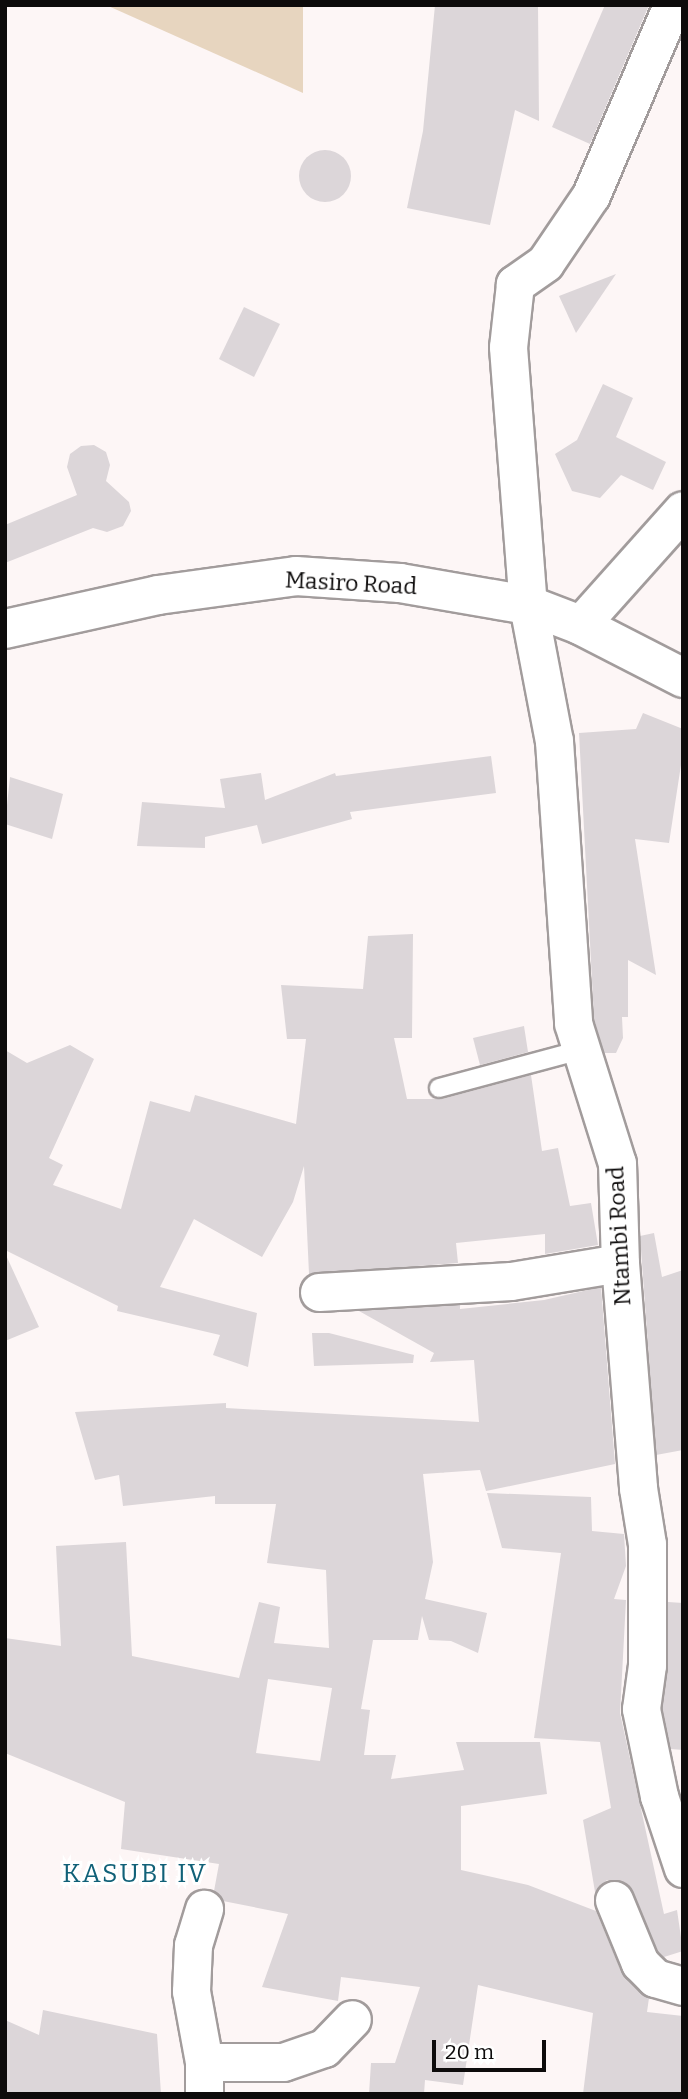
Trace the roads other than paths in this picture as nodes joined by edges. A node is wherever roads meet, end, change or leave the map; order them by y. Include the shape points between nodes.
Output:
1 (672, 5) edge
2 (683, 510) edge
3 (528, 605) junction
4 (580, 625) junction
5 (5, 629) edge
6 (683, 678) edge
7 (581, 1050) junction
8 (439, 1088) dead end
9 (620, 1262) junction
10 (319, 1292) dead end
11 (677, 1828) edge
12 (683, 1868) edge
13 (614, 1900) dead end
14 (204, 1909) dead end
15 (683, 1986) edge
16 (352, 2019) dead end
17 (204, 2078) edge

1 - 3 street, Ntambi Road via 591,195 545,263 515,284 508,347
2 - 4 street
3 - 4 main road, Masiro Road
3 - 5 main road, Masiro Road via 400,583 296,576 158,595
3 - 7 street, Ntambi Road via 554,741 573,1023
4 - 6 main road, Masiro Road
7 - 8 lane
7 - 9 street, Ntambi Road via 617,1163
9 - 10 street via 511,1281
9 - 11 street, Ntambi Road via 638,1488 647,1544 647,1665 641,1709 648,1756
11 - 12 street, Ntambi Road
13 - 15 street via 640,1963 655,1978
14 - 17 street via 193,1945 191,1991
16 - 17 street via 324,2048 283,2063

